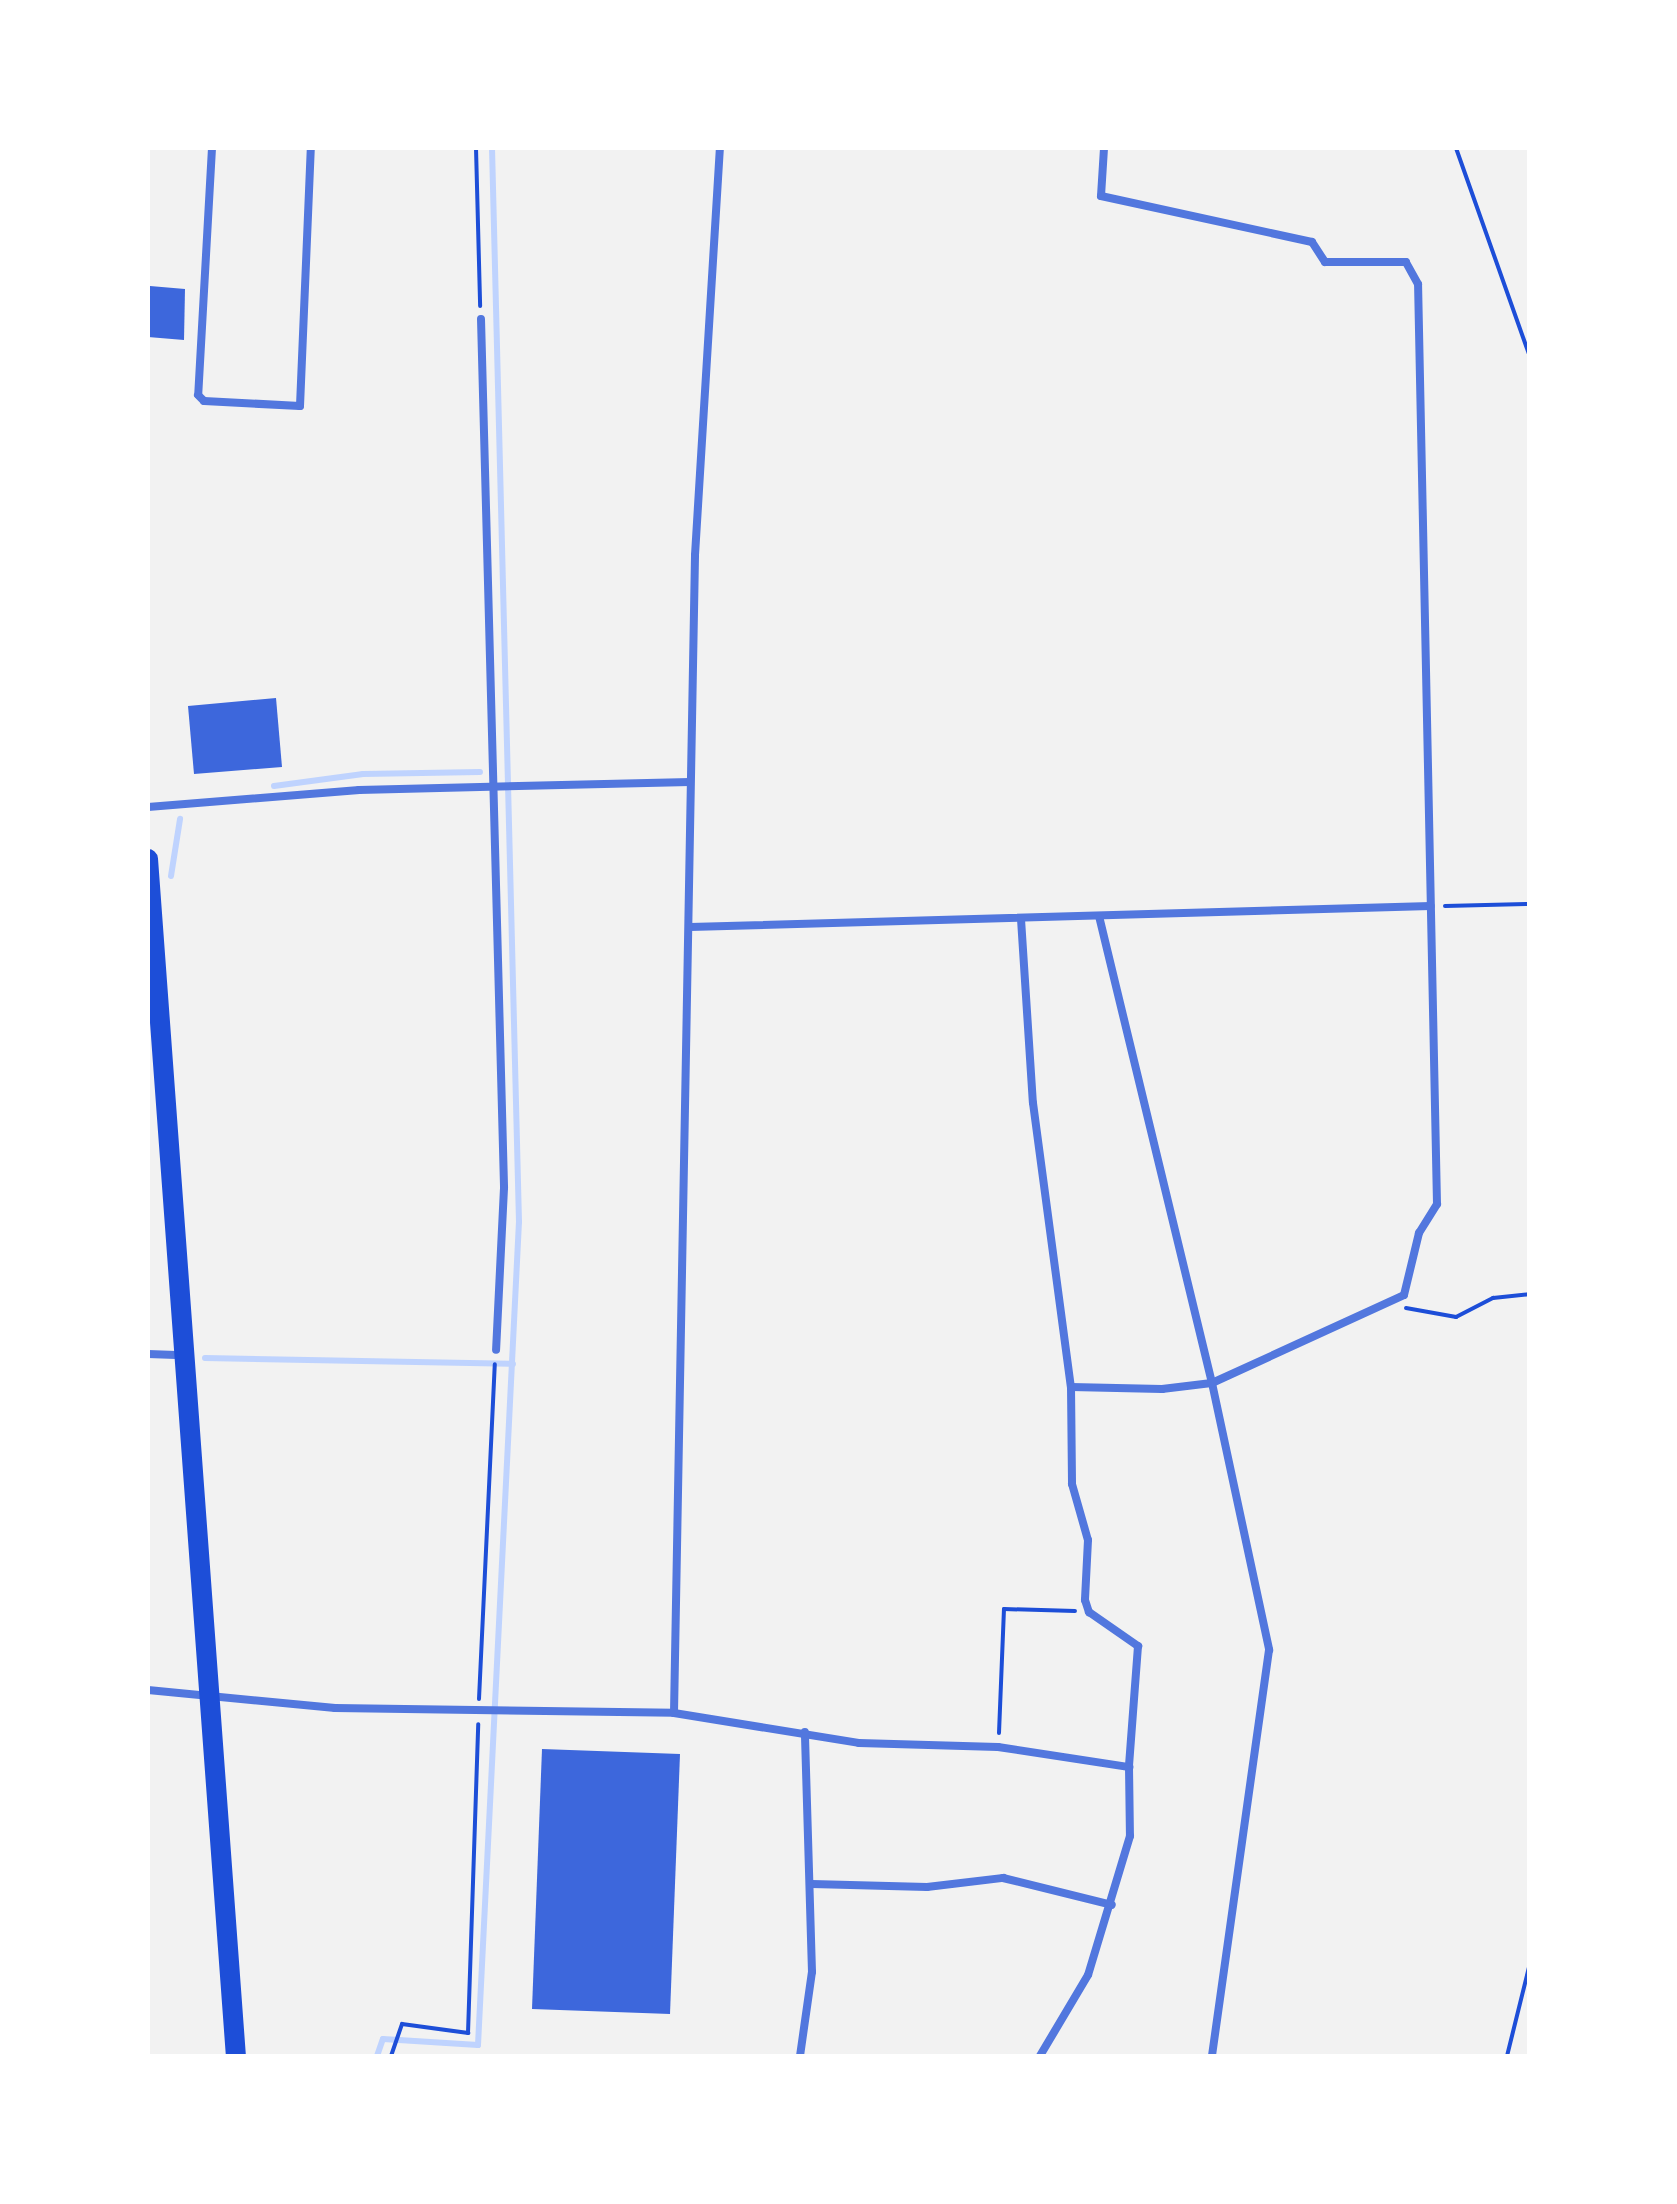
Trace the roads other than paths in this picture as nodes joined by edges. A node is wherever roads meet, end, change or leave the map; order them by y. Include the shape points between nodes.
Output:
1 (212, 148) edge
2 (311, 148) edge
3 (720, 148) edge
4 (1104, 148) edge
5 (481, 319) road end
6 (690, 782) junction
7 (495, 787) junction
8 (148, 807) edge
9 (148, 859) edge
10 (1431, 906) junction
11 (1099, 916) junction
12 (1021, 919) junction
13 (690, 927) junction
14 (496, 1350) dead end
15 (148, 1354) edge
16 (184, 1355) junction
17 (1212, 1383) junction
18 (1071, 1387) junction
19 (148, 1690) edge
20 (206, 1693) junction
21 (674, 1713) junction
22 (805, 1732) junction
23 (1129, 1767) junction
24 (812, 1884) junction
25 (1112, 1905) junction
26 (236, 2056) edge
27 (800, 2056) edge
28 (1040, 2056) edge
29 (1212, 2056) edge

1 - 2 street via 198,395 204,401 300,406
3 - 6 street via 695,541
4 - 10 street via 1101,196 1312,242 1325,262 1406,262 1418,284
5 - 7 street
6 - 7 street
6 - 13 street
7 - 8 street via 359,790
7 - 14 street via 504,1188
9 - 16 main road
10 - 11 street
10 - 17 street via 1437,1204 1419,1233 1404,1295
11 - 12 street
11 - 17 street
12 - 13 street
12 - 18 street via 1033,1103
13 - 21 street
15 - 16 street
16 - 20 main road
17 - 18 street via 1162,1389
17 - 29 street via 1269,1650
18 - 23 street via 1072,1484 1088,1540 1089,1612 1138,1646
19 - 20 street
20 - 21 street via 335,1708
20 - 26 main road
21 - 22 street
22 - 23 street via 859,1743 998,1747
22 - 24 street
23 - 25 street via 1130,1836
24 - 25 street via 927,1887 1003,1878
24 - 27 street via 812,1972
25 - 28 street via 1088,1975

